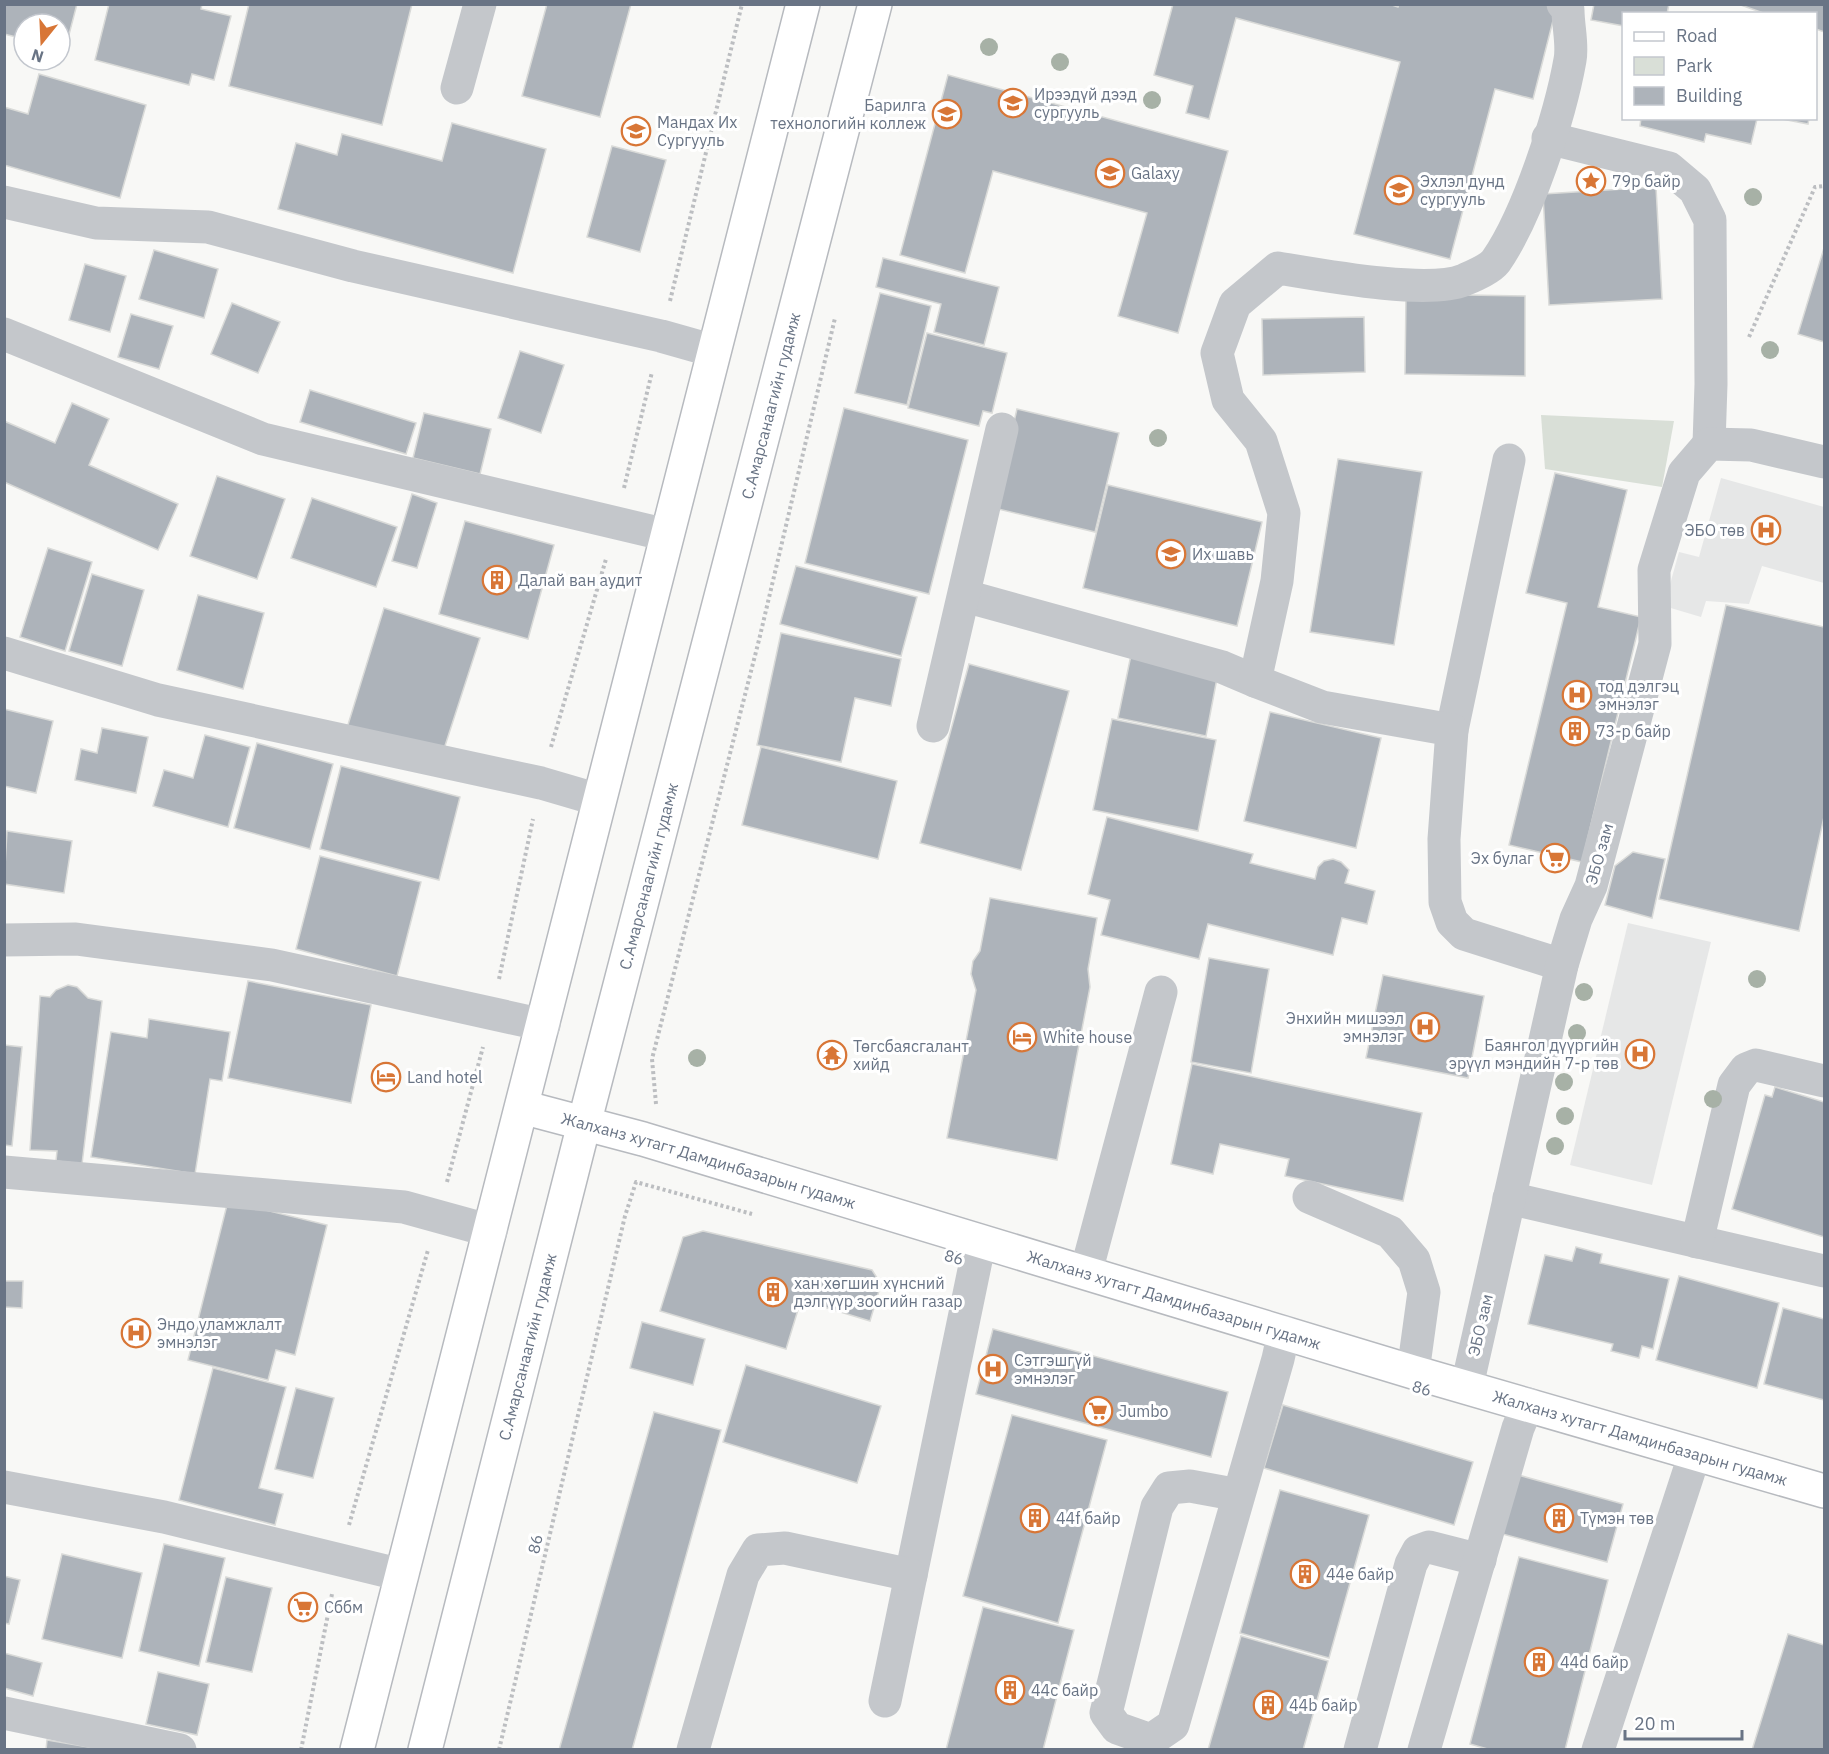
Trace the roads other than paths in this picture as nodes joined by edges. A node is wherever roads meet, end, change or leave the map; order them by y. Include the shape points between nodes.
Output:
1 (480, 4) edge
2 (803, 4) edge
3 (875, 4) edge
4 (1563, 4) edge
5 (457, 88) dead end
6 (1548, 138) junction
7 (4, 202) edge
8 (4, 334) edge
9 (714, 351) junction
10 (1002, 429) dead end
11 (1709, 444) junction
12 (1509, 460) dead end
13 (1824, 462) edge
14 (667, 535) junction
15 (965, 596) junction
16 (4, 653) edge
17 (1255, 681) junction
18 (933, 726) dead end
19 (1452, 730) junction
20 (599, 800) junction
21 (4, 940) edge
22 (1562, 964) junction
23 (1161, 992) dead end
24 (544, 1025) junction
25 (1824, 1081) edge
26 (522, 1107) junction
27 (584, 1124) junction
28 (4, 1172) edge
29 (1309, 1197) dead end
30 (1509, 1198) junction
31 (490, 1232) junction
32 (980, 1241) junction
33 (1698, 1242) junction
34 (1824, 1271) edge
35 (1086, 1272) junction
36 (1284, 1332) junction
37 (1413, 1372) junction
38 (1467, 1386) junction
39 (1528, 1404) junction
40 (1695, 1453) junction
41 (4, 1487) edge
42 (1824, 1491) edge
43 (1239, 1495) junction
44 (1480, 1560) junction
45 (402, 1575) junction
46 (911, 1575) junction
47 (885, 1701) dead end
48 (4, 1713) edge
49 (180, 1749) edge
50 (357, 1749) edge
51 (425, 1749) edge
52 (693, 1749) edge
53 (1360, 1749) edge
54 (1424, 1749) edge
55 (1598, 1749) edge

1 - 5 street
2 - 9 main road
3 - 27 main road, С.Амарсанаагийн гудамж
4 - 6 street via 1568,10 1570,58
6 - 11 street via 1669,168 1695,190 1710,220
6 - 17 street via 1526,204 1494,263 1463,280 1439,284 1371,282 1278,268 1236,304 1217,353 1228,400 1261,441 1284,513 1277,580
7 - 9 street via 96,223 208,227 353,266
8 - 14 street via 263,439
9 - 14 main road
10 - 15 street
11 - 13 street via 1751,444
11 - 22 street, ЭБО зам via 1684,473 1654,570 1655,644 1592,886 1576,919
12 - 19 street
14 - 20 main road
15 - 17 street via 1222,667
15 - 18 street
16 - 20 street via 158,700 540,783
17 - 19 street via 1322,707
19 - 22 street via 1444,838 1445,902 1452,922 1464,933
20 - 24 main road
21 - 24 street via 76,939 272,966
22 - 30 street, ЭБО зам
23 - 35 street
24 - 26 main road
25 - 33 street via 1756,1065 1746,1069 1734,1085
26 - 27 main road, Жалханз хутагт Дамдинбазарын гудамж
26 - 31 main road
27 - 32 main road, Жалханз хутагт Дамдинбазарын гудамж
27 - 51 main road, С.Амарсанаагийн гудамж
28 - 31 street via 404,1207
29 - 37 street via 1390,1232 1414,1260 1424,1292
30 - 33 street
30 - 38 street, ЭБО зам
31 - 45 main road
32 - 35 main road, Жалханз хутагт Дамдинбазарын гудамж
32 - 46 street
33 - 34 street
35 - 36 main road, Жалханз хутагт Дамдинбазарын гудамж
36 - 37 main road, Жалханз хутагт Дамдинбазарын гудамж
36 - 43 street
37 - 38 main road, Жалханз хутагт Дамдинбазарын гудамж
38 - 39 main road, Жалханз хутагт Дамдинбазарын гудамж
39 - 40 main road, Жалханз хутагт Дамдинбазарын гудамж
39 - 44 street
40 - 42 main road, Жалханз хутагт Дамдинбазарын гудамж
40 - 55 street
41 - 45 street via 164,1517
43 - 43 street via 1173,1725 1151,1740 1117,1728 1106,1713 1157,1507 1169,1488 1190,1486
44 - 53 street via 1429,1547 1418,1551 1411,1564
44 - 54 street
45 - 50 main road
46 - 47 street
46 - 52 street via 785,1548 758,1550 743,1575
48 - 49 street

